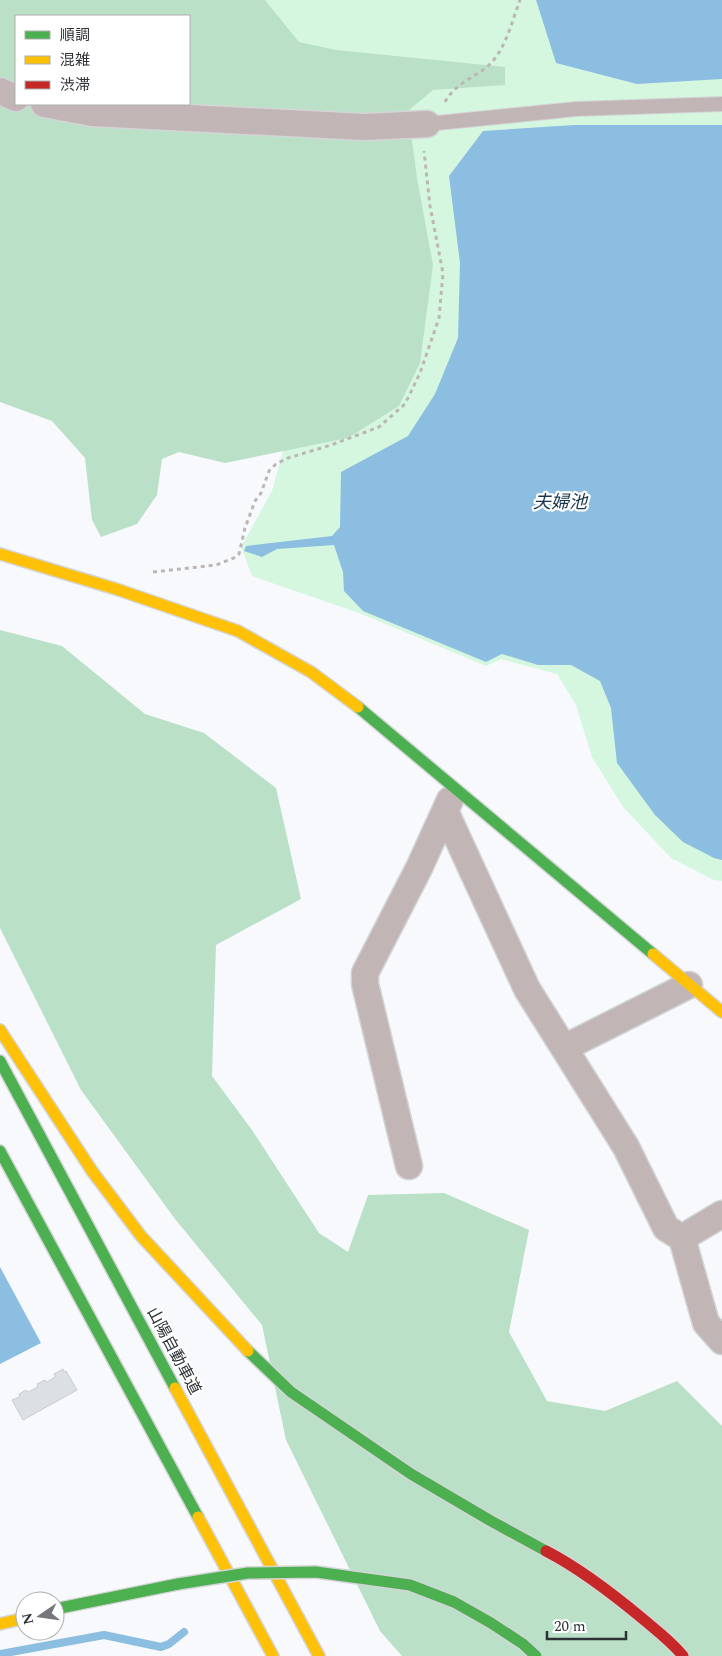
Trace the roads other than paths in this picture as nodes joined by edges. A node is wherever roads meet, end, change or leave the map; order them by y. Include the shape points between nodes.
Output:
1 (0, 91) edge
2 (15, 98) edge
3 (722, 104) edge
4 (49, 105) edge
5 (427, 124) joint
6 (0, 554) edge
7 (450, 799) junction
8 (689, 985) junction
9 (722, 1012) edge
10 (0, 1030) edge
11 (564, 1048) junction
12 (0, 1061) edge
13 (0, 1151) edge
14 (409, 1166) dead end
15 (722, 1214) edge
16 (682, 1238) junction
17 (722, 1341) edge
18 (65, 1608) edge
19 (15, 1620) edge
20 (0, 1624) edge
21 (273, 1656) edge
22 (319, 1656) edge
23 (536, 1656) edge
24 (683, 1656) edge

1 - 2 street
3 - 5 lane via 576,109
4 - 5 street via 92,113 365,127
6 - 7 main road via 238,631 310,672 354,703
7 - 8 main road
7 - 11 street via 527,989
7 - 14 street via 366,972 365,984
8 - 9 main road
8 - 11 street
10 - 24 main road via 92,1171 142,1236 243,1347 291,1392 396,1464 571,1564 626,1604
11 - 16 street via 626,1147 666,1228
12 - 22 main road, 山陽自動車道
13 - 21 main road
15 - 16 street
16 - 17 street via 706,1323
18 - 23 main road, bridge via 248,1573 316,1572 410,1585 454,1602 523,1644
19 - 20 main road

